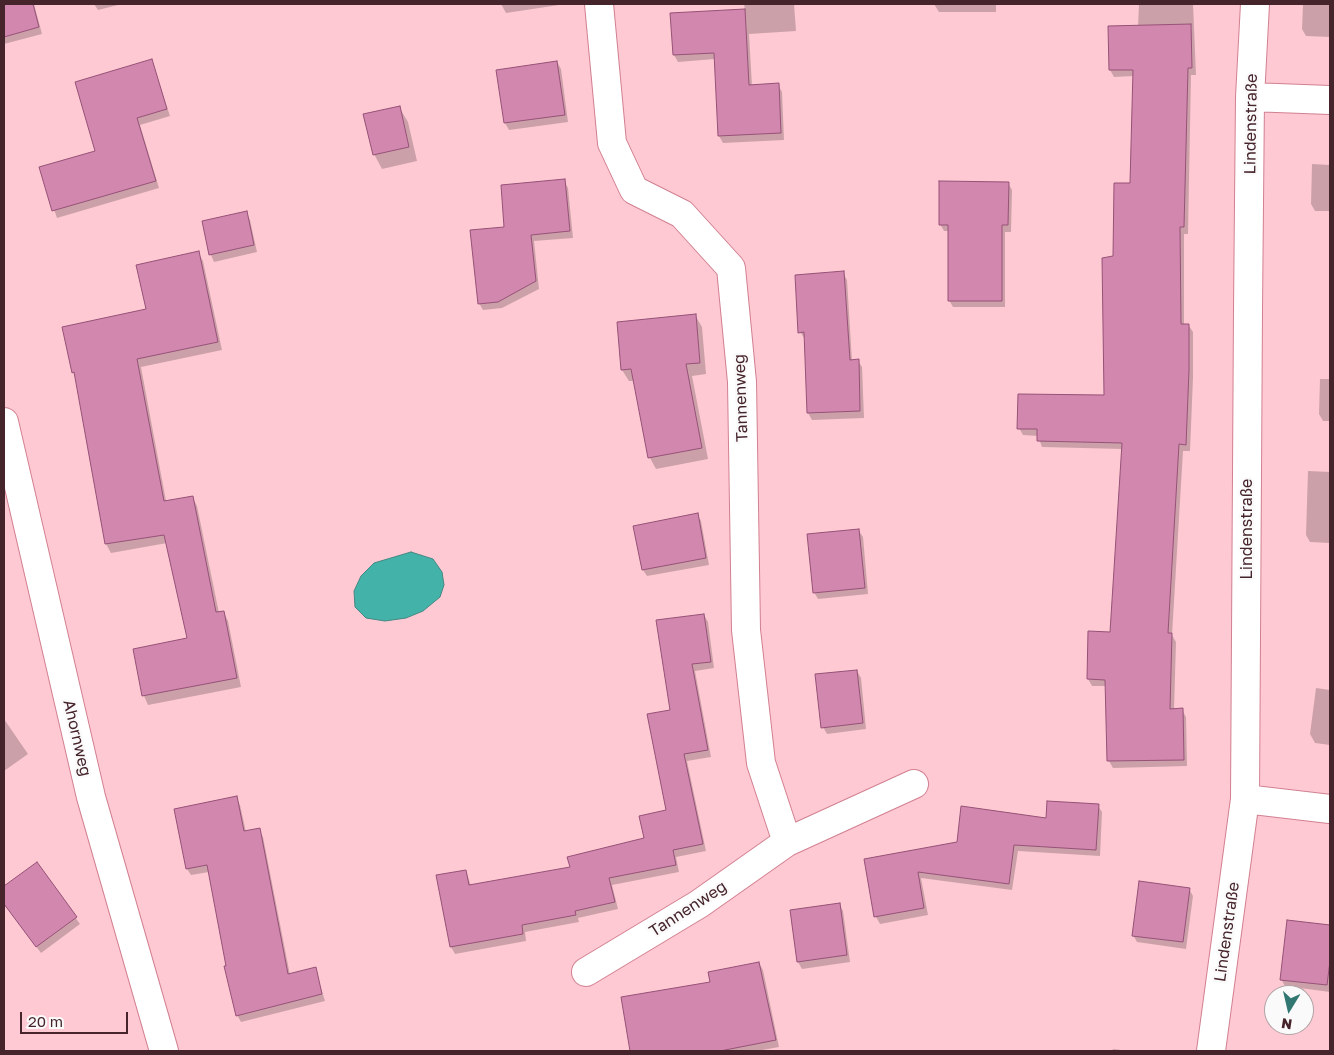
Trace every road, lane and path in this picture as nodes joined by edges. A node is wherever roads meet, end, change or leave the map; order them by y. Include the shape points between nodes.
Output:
1 (599, 4) edge
2 (1255, 4) edge
3 (1250, 97) junction
4 (1330, 100) edge
5 (4, 422) edge
6 (914, 784) dead end
7 (1245, 799) junction
8 (1330, 809) edge
9 (788, 842) junction
10 (586, 972) dead end
11 (164, 1051) edge
12 (1211, 1051) edge

1 - 9 street, Tannenweg via 612,142 634,190 682,214 731,268 742,382 746,630 761,763
2 - 3 street, Lindenstraße
3 - 4 street
3 - 7 street, Lindenstraße
5 - 11 street, Ahornweg via 91,797
6 - 9 street, Tannenweg
7 - 8 street
7 - 12 street, Lindenstraße
9 - 10 street, Tannenweg via 698,904

